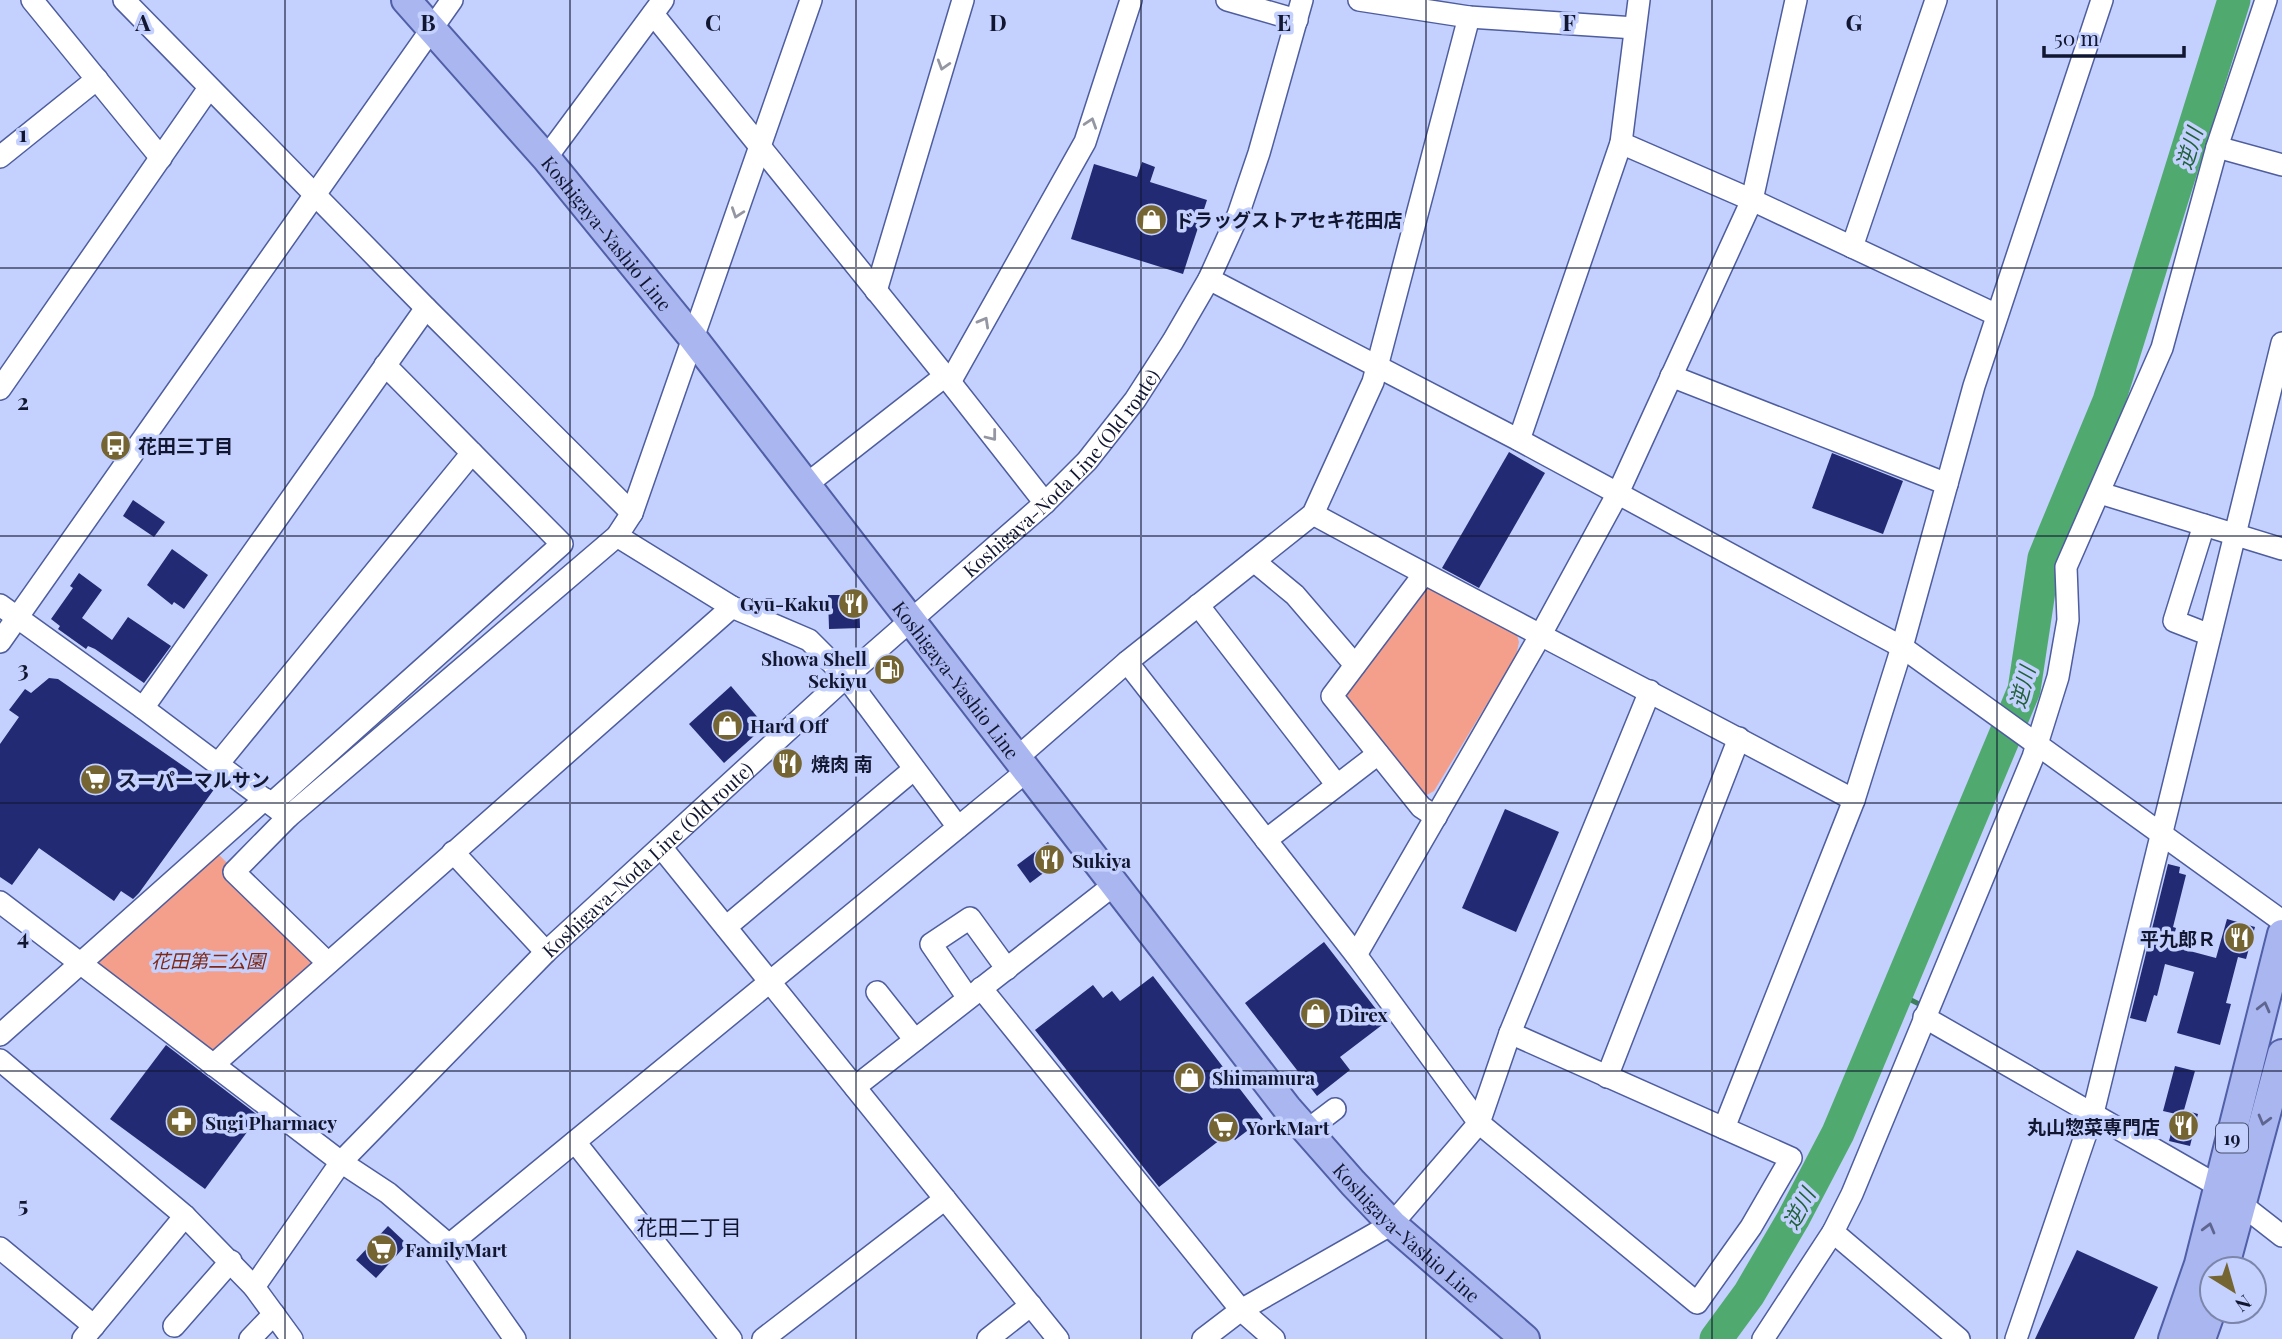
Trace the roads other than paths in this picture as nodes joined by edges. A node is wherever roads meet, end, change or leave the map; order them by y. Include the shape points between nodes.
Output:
1 (32, 0) edge
2 (406, 0) edge
3 (452, 0) edge
4 (811, 0) edge
5 (963, 0) edge
6 (1131, 0) edge
7 (1227, 0) edge
8 (1359, 0) edge
9 (1639, 0) edge
10 (1796, 0) edge
11 (1936, 0) edge
12 (2102, 0) edge
13 (2266, 0) edge
14 (130, 2) edge
15 (658, 7) edge
16 (1299, 10) edge
17 (1469, 17) junction
18 (1635, 28) junction
19 (431, 29) junction
20 (97, 79) junction
21 (209, 88) junction
22 (1621, 143) junction
23 (2217, 147) junction
24 (760, 148) junction
25 (0, 157) edge
26 (161, 158) junction
27 (546, 158) junction
28 (2282, 165) edge
29 (315, 195) junction
30 (1752, 200) junction
31 (1852, 247) junction
32 (1209, 279) junction
33 (876, 291) junction
34 (426, 308) junction
35 (1997, 315) junction
36 (694, 338) junction
37 (2282, 343) edge
38 (385, 365) junction
39 (1378, 365) junction
40 (1671, 376) junction
41 (948, 379) junction
42 (0, 389) edge
43 (1519, 440) junction
44 (472, 453) junction
45 (807, 484) junction
46 (1947, 484) junction
47 (1618, 493) junction
48 (2100, 493) junction
49 (1045, 503) junction
50 (632, 513) junction
51 (1313, 514) junction
52 (2203, 525) junction
53 (2236, 535) junction
54 (617, 536) junction
55 (2282, 549) edge
56 (1254, 561) junction
57 (1424, 574) junction
58 (1198, 605) junction
59 (732, 607) junction
60 (8, 611) edge
61 (913, 621) junction
62 (2210, 635) junction
63 (1540, 636) junction
64 (0, 642) edge
65 (1902, 648) junction
66 (1127, 662) junction
67 (1355, 666) junction
68 (846, 677) junction
69 (1650, 691) junction
70 (143, 708) junction
71 (1739, 738) junction
72 (2031, 740) junction
73 (1378, 754) junction
74 (1023, 763) junction
75 (218, 764) junction
76 (914, 769) junction
77 (1337, 785) junction
78 (1854, 800) junction
79 (275, 807) junction
80 (1436, 817) junction
81 (958, 827) junction
82 (2160, 835) junction
83 (1266, 840) junction
84 (661, 848) junction
85 (453, 852) junction
86 (1115, 884) junction
87 (0, 902) edge
88 (2282, 921) edge
89 (726, 927) junction
90 (2282, 934) edge
91 (546, 952) junction
92 (1356, 955) junction
93 (328, 963) junction
94 (81, 964) junction
95 (1007, 969) junction
96 (769, 982) junction
97 (877, 992) dead end
98 (975, 993) junction
99 (1924, 1017) junction
100 (1510, 1032) junction
101 (0, 1035) edge
102 (915, 1040) junction
103 (2282, 1054) edge
104 (0, 1060) edge
105 (213, 1065) junction
106 (1607, 1077) junction
107 (855, 1087) junction
108 (1335, 1109) dead end
109 (2093, 1112) junction
110 (1479, 1123) junction
111 (1724, 1128) junction
112 (1306, 1131) junction
113 (575, 1142) junction
114 (341, 1162) junction
115 (2220, 1187) junction
116 (945, 1199) junction
117 (2241, 1204) junction
118 (185, 1216) junction
119 (1392, 1224) junction
120 (1833, 1232) junction
121 (2282, 1236) edge
122 (449, 1245) junction
123 (0, 1248) edge
124 (2228, 1255) edge
125 (231, 1261) junction
126 (254, 1287) junction
127 (1031, 1305) junction
128 (1241, 1310) junction
129 (274, 1314) junction
130 (174, 1326) dead end
131 (89, 1332) edge
132 (250, 1339) edge
133 (292, 1339) edge
134 (515, 1339) edge
135 (731, 1339) edge
136 (764, 1339) edge
137 (988, 1339) edge
138 (1058, 1339) edge
139 (1203, 1339) edge
140 (1275, 1339) edge
141 (1525, 1339) edge
142 (1763, 1339) edge
143 (1959, 1339) edge
144 (2016, 1339) edge
145 (2173, 1339) edge

1 - 20 street
2 - 19 main road, Koshigaya-Yashio Line
3 - 19 street
4 - 24 street
5 -> 33 street
41 -> 6 street via 1085,142
7 - 16 street
8 - 17 street
9 - 18 street
10 - 30 street
11 - 31 street
12 - 35 street
13 - 23 street
14 - 21 street
15 - 24 street
15 - 27 street
16 - 32 street, Koshigaya-Noda Line (Old route) via 1238,215
17 - 18 street
17 - 39 street
18 - 22 street
19 - 27 main road, Koshigaya-Yashio Line
19 - 29 street
20 - 25 street
20 - 26 street
21 - 26 street
21 - 29 street
22 - 30 street
22 - 43 street
23 - 28 street
23 - 48 street via 2162,348
24 - 33 street
24 -> 36 street
26 - 42 street
27 - 36 main road, Koshigaya-Yashio Line
29 - 34 street
29 - 60 street
30 - 31 street
30 - 40 street
31 - 35 street
32 - 39 street
32 - 49 street, Koshigaya-Noda Line (Old route) via 1135,400 1087,461
33 - 41 street
34 - 38 street
34 - 50 street
35 - 46 street
36 - 45 main road, Koshigaya-Yashio Line
36 - 50 street
37 - 53 street
38 - 44 street
38 - 70 street
39 - 43 street
39 - 51 street
40 - 46 street
40 - 47 street
41 - 45 street
41 -> 49 street
43 - 47 street
44 - 75 street
44 - 79 street via 562,544
45 - 61 main road, Koshigaya-Yashio Line
46 - 65 street
47 - 63 street
47 - 65 street
48 - 52 street
48 - 72 street via 2066,568 2068,620 2058,677
49 - 61 street, Koshigaya-Noda Line (Old route)
50 - 54 street
51 - 56 street
51 - 57 street
52 - 53 street
52 - 62 street via 2174,621
53 - 55 street
53 - 62 street
54 - 59 street
54 - 79 street
56 - 58 street
56 - 67 street via 1295,596
57 - 63 street
57 - 67 street
58 - 66 street
58 - 77 street
59 - 68 street via 809,640
59 - 85 street
60 - 64 street
60 - 70 street
61 - 68 street, Koshigaya-Noda Line (Old route)
61 - 74 main road, Koshigaya-Yashio Line
62 - 82 street
63 - 69 street
63 - 80 street
65 - 72 street
65 - 78 street
66 - 74 street
66 - 83 street
67 - 73 street via 1332,696
68 - 76 street
68 - 84 street, Koshigaya-Noda Line (Old route)
69 - 71 street
69 - 100 street
70 - 75 street
71 - 78 street
71 - 106 street
72 - 82 street
72 - 99 street
73 - 77 street
73 - 80 street via 1421,807
74 - 81 street
74 - 86 main road, Koshigaya-Yashio Line
75 - 79 street
76 - 81 street
76 - 89 street
77 - 83 street
78 - 111 street
79 - 93 street via 234,872
79 - 94 street
80 - 92 street
81 - 96 street
82 - 88 street
82 - 109 street
83 - 92 street
84 - 89 street
84 - 91 street, Koshigaya-Noda Line (Old route)
85 - 91 street
85 - 93 street
86 - 95 street
86 - 112 main road, Koshigaya-Yashio Line
87 - 94 street
89 - 96 street
115 -> 90 main road, 19
91 - 114 street, Koshigaya-Noda Line (Old route)
92 - 110 street via 1450,1099
93 - 105 street
94 - 101 street
94 - 105 street
95 - 98 street
95 - 98 street via 970,918 931,944
96 - 107 street
96 - 113 street
97 - 102 street
98 - 102 street
98 - 128 street
99 - 109 street
99 - 120 street
100 - 106 street
100 - 110 street
102 - 107 street
103 -> 117 main road, 19
104 - 118 street
105 - 114 street
106 - 111 street
107 - 116 street
108 - 112 street
109 - 115 street
109 - 144 street
110 - 111 street via 1697,1303 1751,1227 1791,1158
110 - 119 street
112 - 119 main road, Koshigaya-Yashio Line
113 - 122 street
113 - 135 street
114 - 122 street via 388,1193
114 - 126 street, Koshigaya-Noda Line (Old route)
145 -> 115 main road, 19
116 - 127 street
116 - 136 street
117 - 121 street
117 - 124 main road, 19
118 - 125 street
118 - 131 street
119 - 128 street
119 - 141 main road, Koshigaya-Yashio Line
120 - 142 street
120 - 143 street
122 - 134 street
123 - 131 street
125 - 126 street
125 - 130 street
126 - 129 street
127 - 137 street
127 - 138 street
128 - 139 street
128 - 140 street
129 - 132 street
129 - 133 street

